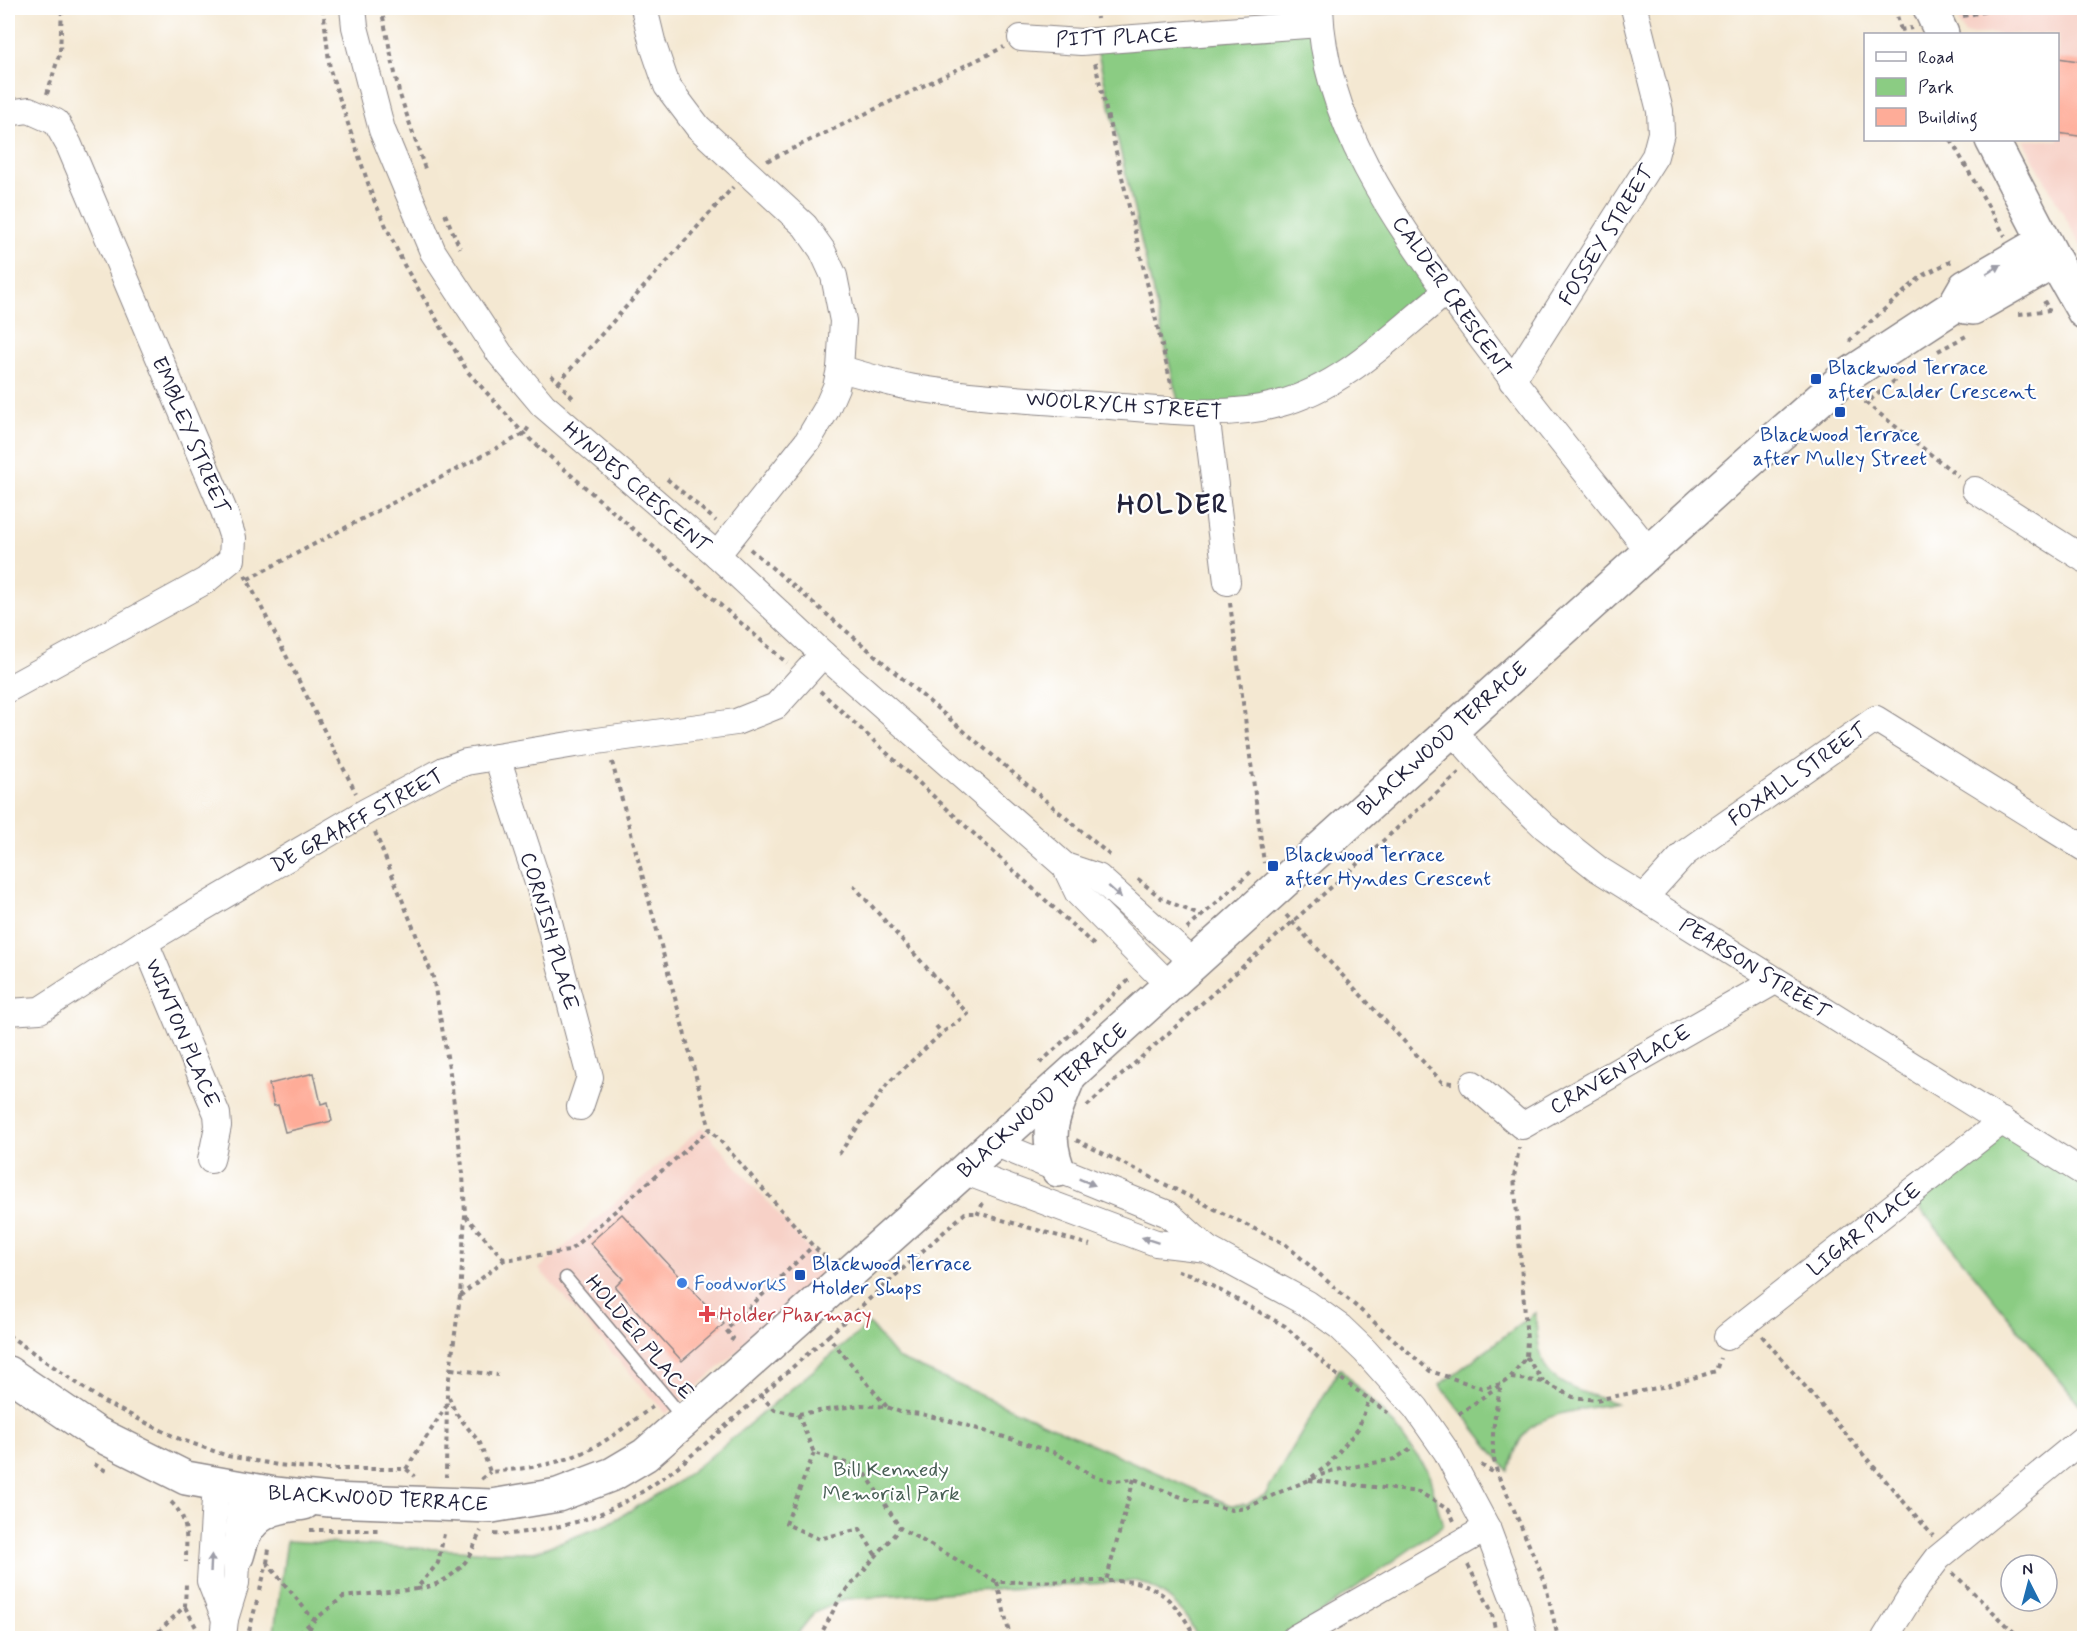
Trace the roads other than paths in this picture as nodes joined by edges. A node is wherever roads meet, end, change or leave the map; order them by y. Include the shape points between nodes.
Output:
1 (353, 8) edge
2 (644, 8) edge
3 (1634, 8) edge
4 (1930, 8) edge
5 (1320, 16) edge
6 (1942, 33) edge
7 (1021, 39) road end
8 (8, 113) edge
9 (1993, 141) edge
10 (2050, 251) junction
11 (1447, 291) junction
12 (2085, 312) edge
13 (840, 369) junction
14 (1512, 381) junction
15 (1206, 413) junction
16 (1975, 490) dead end
17 (1649, 551) junction
18 (717, 555) junction
19 (2085, 559) edge
20 (1227, 582) dead end
21 (823, 654) junction
22 (8, 689) edge
23 (1452, 730) junction
24 (497, 757) junction
25 (2085, 848) edge
26 (1065, 866) junction
27 (1644, 898) junction
28 (145, 942) junction
29 (1194, 963) junction
30 (1775, 981) junction
31 (1169, 985) junction
32 (8, 1012) edge
33 (1070, 1075) junction
34 (1473, 1084) dead end
35 (580, 1107) dead end
36 (2002, 1121) junction
37 (994, 1143) junction
38 (1054, 1156) junction
39 (211, 1160) dead end
40 (963, 1171) junction
41 (2085, 1173) edge
42 (1207, 1249) junction
43 (566, 1278) dead end
44 (1726, 1337) road end
45 (8, 1373) edge
46 (675, 1409) junction
47 (2085, 1438) edge
48 (228, 1486) junction
49 (330, 1500) junction
50 (1487, 1528) junction
51 (237, 1556) junction
52 (224, 1629) edge
53 (1295, 1638) edge
54 (1524, 1638) edge
55 (1885, 1638) edge

1 - 18 street, HYNDES CRESCENT via 382,130 433,252 500,354 543,405
2 - 13 street via 667,86 698,127 806,226 822,250 840,301
3 - 14 street, FOSSEY STREET via 1660,111 1655,156
4 - 6 street
5 - 7 street, PITT PLACE via 1090,41
5 - 11 street, CALDER CRESCENT via 1328,65 1352,139 1390,210
8 - 22 street, EMBLEY STREET via 29,110 56,122 69,145 233,538 232,559 205,581
9 - 10 street
10 - 12 street
10 - 17 street, BLACKWOOD TERRACE via 1965,286 1954,306 1844,378
11 - 14 street, CALDER CRESCENT
11 - 15 street, WOOLRYCH STREET via 1351,370 1323,386 1279,404
13 - 15 street, WOOLRYCH STREET via 945,392
13 - 18 street via 819,424
14 - 17 street, CALDER CRESCENT
15 - 20 street
16 - 19 street
17 - 23 street, BLACKWOOD TERRACE
18 - 21 street, HYNDES CRESCENT
21 - 24 street, DE GRAAFF STREET via 776,706 736,722
21 - 26 street, HYNDES CRESCENT
23 - 27 street, PEARSON STREET via 1545,827 1598,869
23 - 29 street, BLACKWOOD TERRACE
24 - 28 street, DE GRAAFF STREET via 444,770 366,811
24 - 35 street, CORNISH PLACE via 541,892 590,1077
25 - 27 street, FOXALL STREET via 1876,719 1684,853
26 -> 29 street, HYNDES CRESCENT via 1098,877
26 - 31 street, HYNDES CRESCENT via 1078,893
27 - 30 street, PEARSON STREET
28 - 32 street, DE GRAAFF STREET via 40,1010
28 - 39 street, WINTON PLACE via 217,1114
29 - 31 street, BLACKWOOD TERRACE
30 - 34 street, CRAVEN PLACE via 1522,1126
30 - 36 street, PEARSON STREET
31 - 33 street, BLACKWOOD TERRACE
33 - 37 street, BLACKWOOD TERRACE
33 - 38 street via 1053,1115
36 - 41 street, PEARSON STREET
36 - 44 street, LIGAR PLACE
37 - 38 street
37 - 40 street, BLACKWOOD TERRACE
38 -> 42 street via 1168,1214
42 -> 40 street via 1156,1243
40 - 46 street, BLACKWOOD TERRACE
42 - 50 street via 1308,1304 1365,1351 1416,1408
43 - 46 lane, HOLDER PLACE
45 - 48 street, BLACKWOOD TERRACE via 96,1433 186,1478
46 - 49 street, BLACKWOOD TERRACE via 645,1455 613,1474 558,1495 492,1506
47 - 55 street via 1942,1554
48 - 49 street, BLACKWOOD TERRACE
48 - 51 street
52 -> 48 street via 210,1581
49 - 51 street via 274,1507 247,1529
50 - 53 street
50 - 54 street
51 - 52 street via 236,1583

